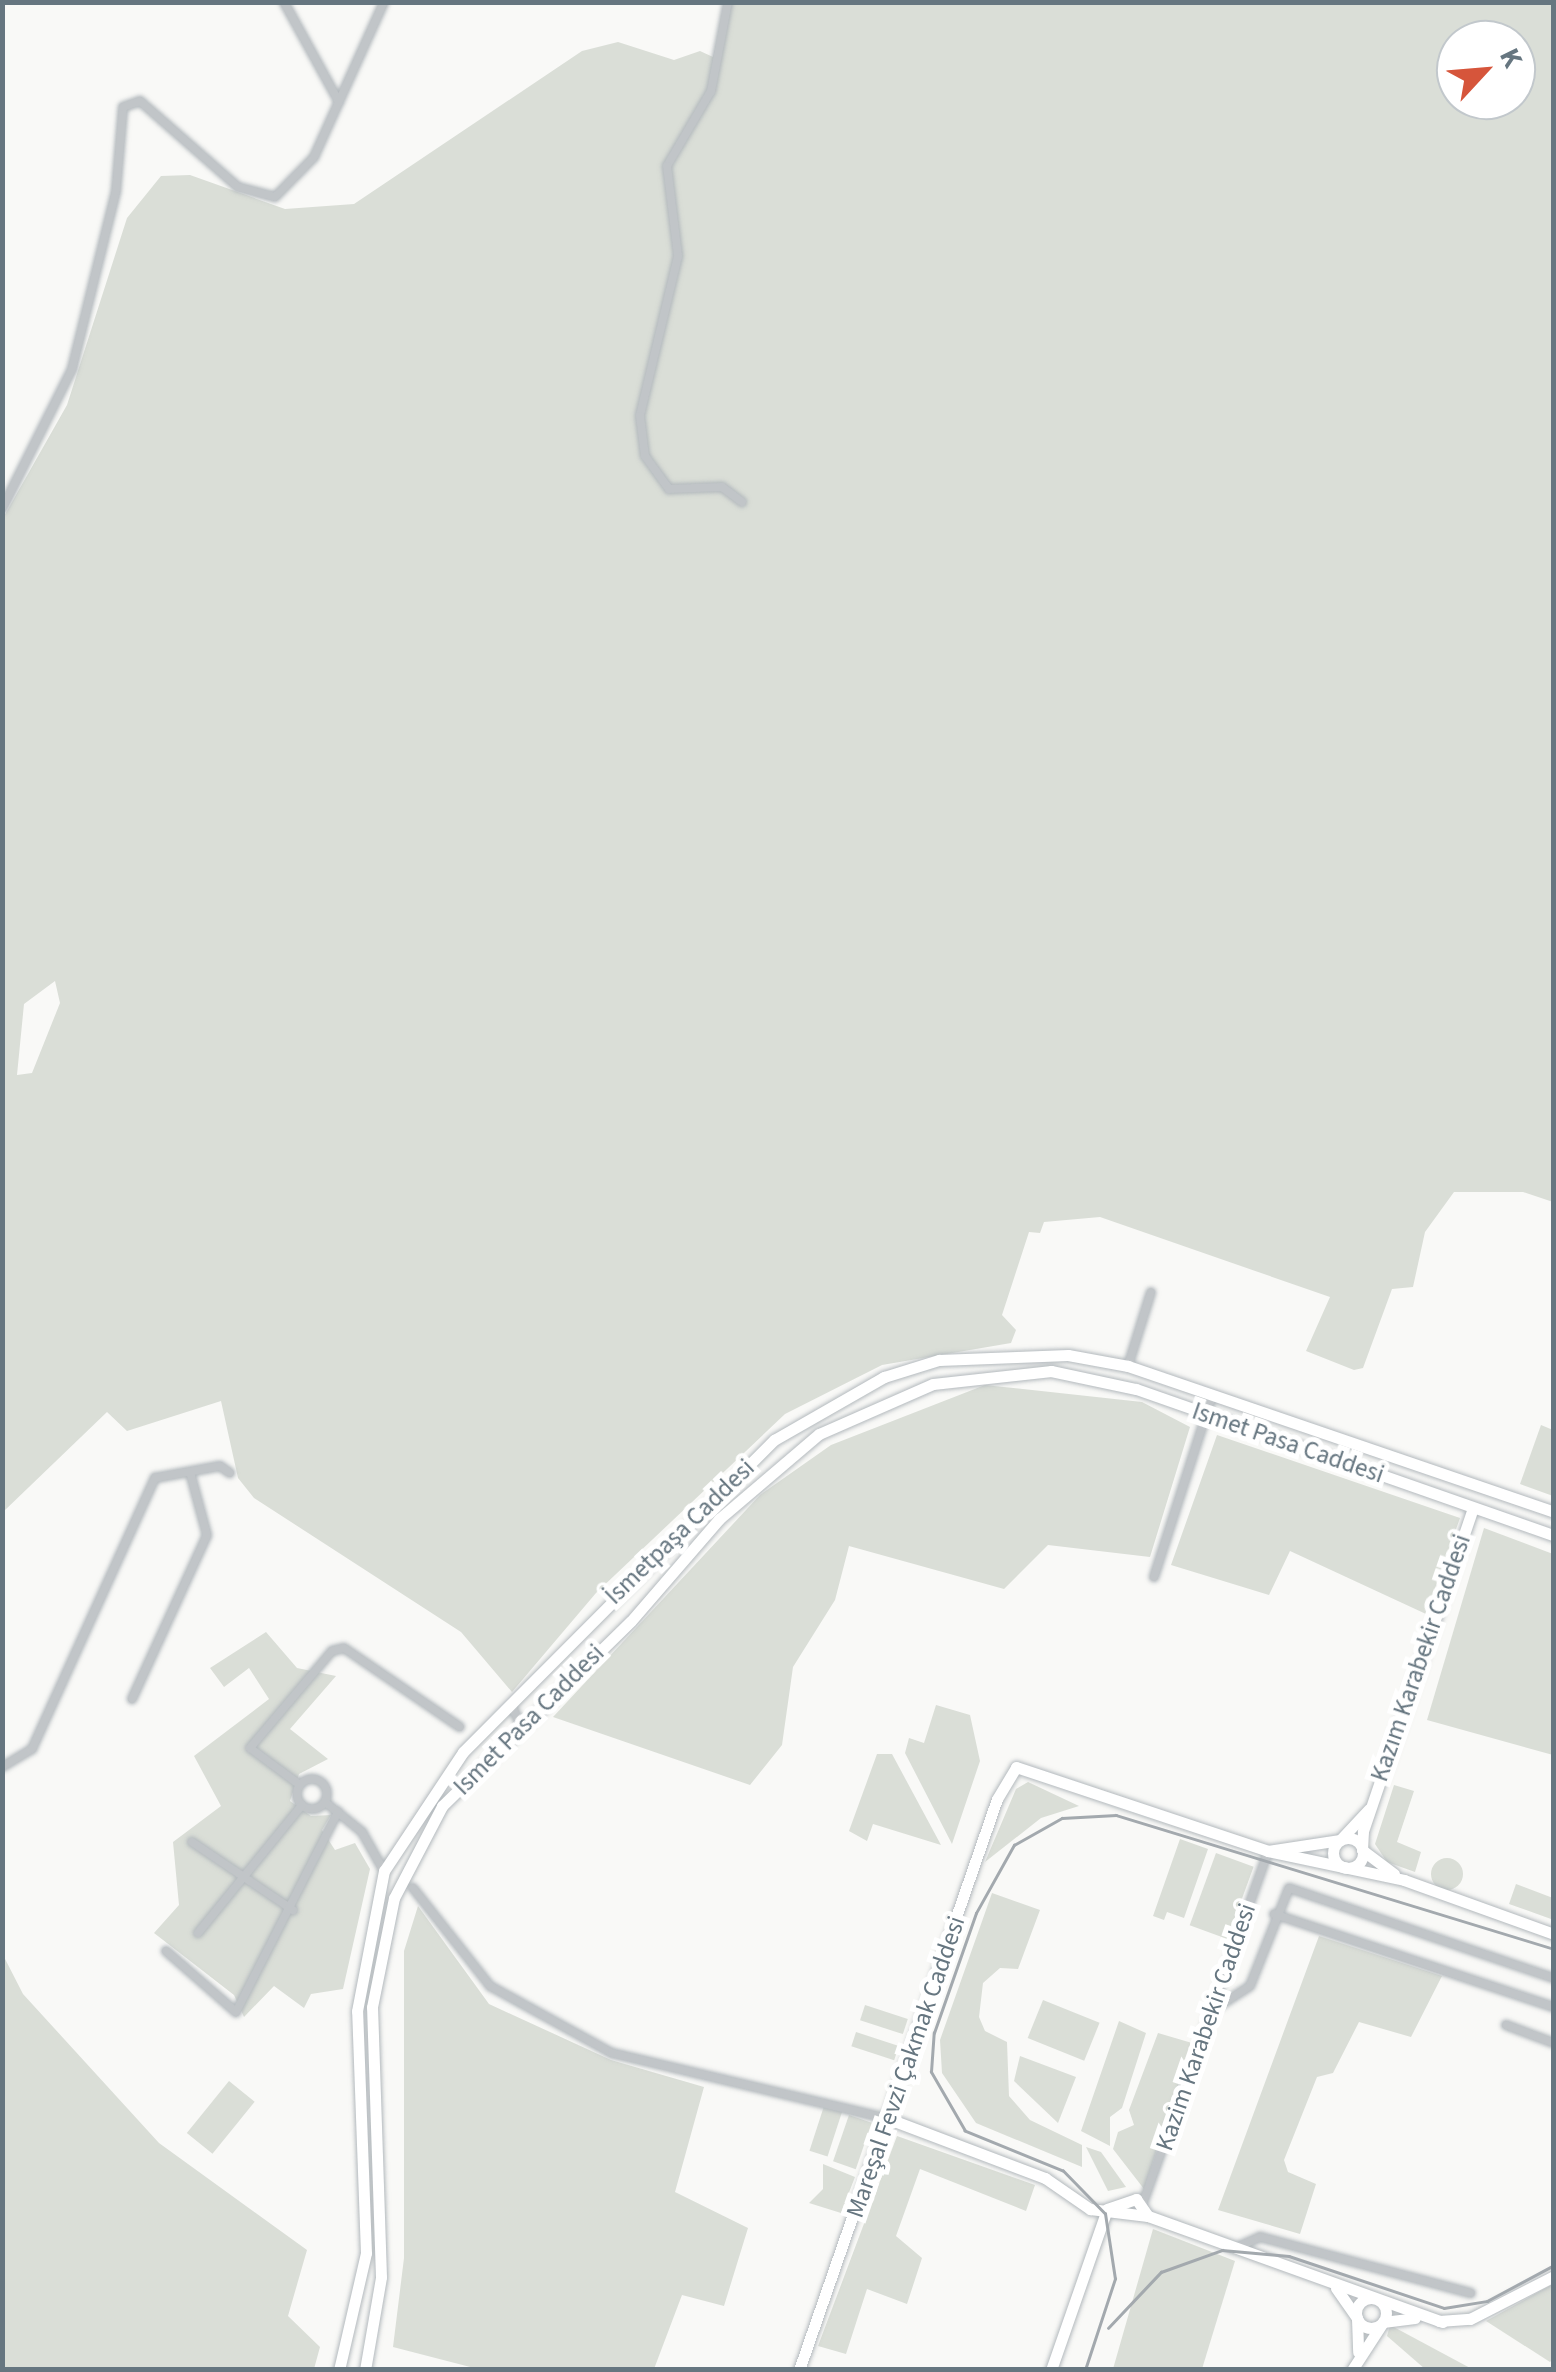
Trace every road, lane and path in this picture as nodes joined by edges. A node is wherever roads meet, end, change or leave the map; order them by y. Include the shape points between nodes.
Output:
1 (284, 2) edge
2 (384, 2) edge
3 (728, 2) edge
4 (339, 102) junction
5 (742, 502) dead end
6 (2, 509) edge
7 (1151, 1292) dead end
8 (1128, 1366) junction
9 (1212, 1396) junction
10 (1210, 1415) junction
11 (190, 1472) junction
12 (230, 1473) dead end
13 (1473, 1508) junction
14 (1554, 1512) edge
15 (1554, 1535) edge
16 (1154, 1577) dead end
17 (617, 1592) junction
18 (604, 1605) junction
19 (637, 1614) junction
20 (625, 1627) junction
21 (132, 1699) dead end
22 (512, 1706) junction
23 (521, 1726) junction
24 (460, 1727) dead end
25 (2, 1767) edge
26 (300, 1785) junction
27 (325, 1802) junction
28 (302, 1805) junction
29 (1368, 1809) junction
30 (338, 1812) junction
31 (1340, 1840) junction
32 (192, 1842) dead end
33 (1268, 1850) junction
34 (1362, 1850) junction
35 (1344, 1868) junction
36 (384, 1872) junction
37 (242, 1874) junction
38 (1404, 1880) junction
39 (413, 1888) dead end
40 (292, 1910) junction
41 (1274, 1914) junction
42 (198, 1932) dead end
43 (1554, 1934) edge
44 (166, 1951) dead end
45 (1554, 1978) edge
46 (1554, 2007) edge
47 (1213, 2010) junction
48 (1506, 2024) dead end
49 (1554, 2043) edge
50 (889, 2120) junction
51 (1143, 2202) junction
52 (1108, 2209) junction
53 (1148, 2216) junction
54 (1233, 2249) junction
55 (1358, 2251) dead end
56 (1352, 2262) junction
57 (1554, 2276) edge
58 (1328, 2282) junction
59 (1472, 2293) dead end
60 (1376, 2300) junction
61 (1357, 2318) junction
62 (1382, 2322) junction
63 (1443, 2322) junction
64 (1358, 2356) junction
65 (338, 2370) edge
66 (365, 2370) edge
67 (798, 2370) edge
68 (1051, 2370) edge
69 (1352, 2370) edge

1 - 4 street
2 - 4 street
3 - 5 street via 710,91 667,166 678,256 640,416 645,456 669,489 722,487
4 - 6 street via 298,180 275,197 238,187 140,100 124,107 116,191 72,369
7 - 8 street
8 - 9 main road, İsmetpaşa Caddesi
8 - 17 main road, İsmetpaşa Caddesi via 1003,1352 884,1377 774,1440
9 - 10 street
9 - 14 main road, İsmetpaşa Caddesi
10 - 13 main road, Ismet Pasa Caddesi
10 - 16 street
10 - 19 main road, Ismet Pasa Caddesi via 1051,1371 933,1384 869,1407 776,1464
11 - 12 street
11 - 21 street via 206,1534
11 - 25 street via 156,1478 32,1749
13 - 15 main road, Ismet Pasa Caddesi
13 - 29 main road, Kazım Karabekir Caddesi
17 - 18 main road, İsmetpaşa Caddesi
17 - 19 main road via 632,1597
18 - 20 main road via 609,1620
18 - 22 main road, İsmetpaşa Caddesi
19 - 20 main road, Ismet Pasa Caddesi
20 - 23 main road, Ismet Pasa Caddesi
22 - 23 street
22 - 36 main road, İsmetpaşa Caddesi via 463,1752
23 - 66 main road, Ismet Pasa Caddesi via 442,1806 394,1898 372,2007 381,2278
24 - 26 street via 344,1648 332,1651 250,1748
26 - 27 street via 322,1782
26 - 28 street
27 - 28 street
27 - 30 street
28 - 37 street
29 - 31 main road
29 - 34 main road
30 - 36 street
30 - 40 street
31 - 33 main road
31 - 34 main road
31 - 35 main road via 1333,1858
32 - 37 street
33 - 35 main road
33 - 47 street, Kazim Karabekir Caddesi
33 - 50 main road, Mareşal Fevzi Çakmak Caddesi via 1016,1767 997,1799
34 - 35 main road via 1358,1864
34 - 38 main road
35 - 38 main road
36 - 65 main road, İsmetpaşa Caddesi via 357,2011 366,2253
37 - 40 street
37 - 42 street
38 - 43 main road
39 - 50 street via 490,1986 596,2045 637,2064 732,2077
40 - 44 street via 236,2012
41 - 45 street via 1289,1888
41 - 46 street
41 - 47 street via 1250,1986
47 - 51 street, Kazim Karabekir Caddesi
48 - 49 street
50 - 52 main road via 1045,2178 1090,2210
50 - 67 main road, Mareşal Fevzi Çakmak Caddesi
51 - 52 main road via 1122,2199
51 - 53 main road
52 - 53 main road
52 - 68 main road
53 - 54 main road
54 - 56 street via 1260,2237
54 - 58 main road
55 - 56 street
56 - 59 street
57 - 63 main road via 1470,2319
58 - 60 main road
58 - 61 main road
60 - 61 main road via 1362,2301
60 - 62 main road
60 - 63 main road
61 - 62 main road via 1370,2328
61 - 64 main road
62 - 63 main road
62 - 64 main road
64 - 69 main road

